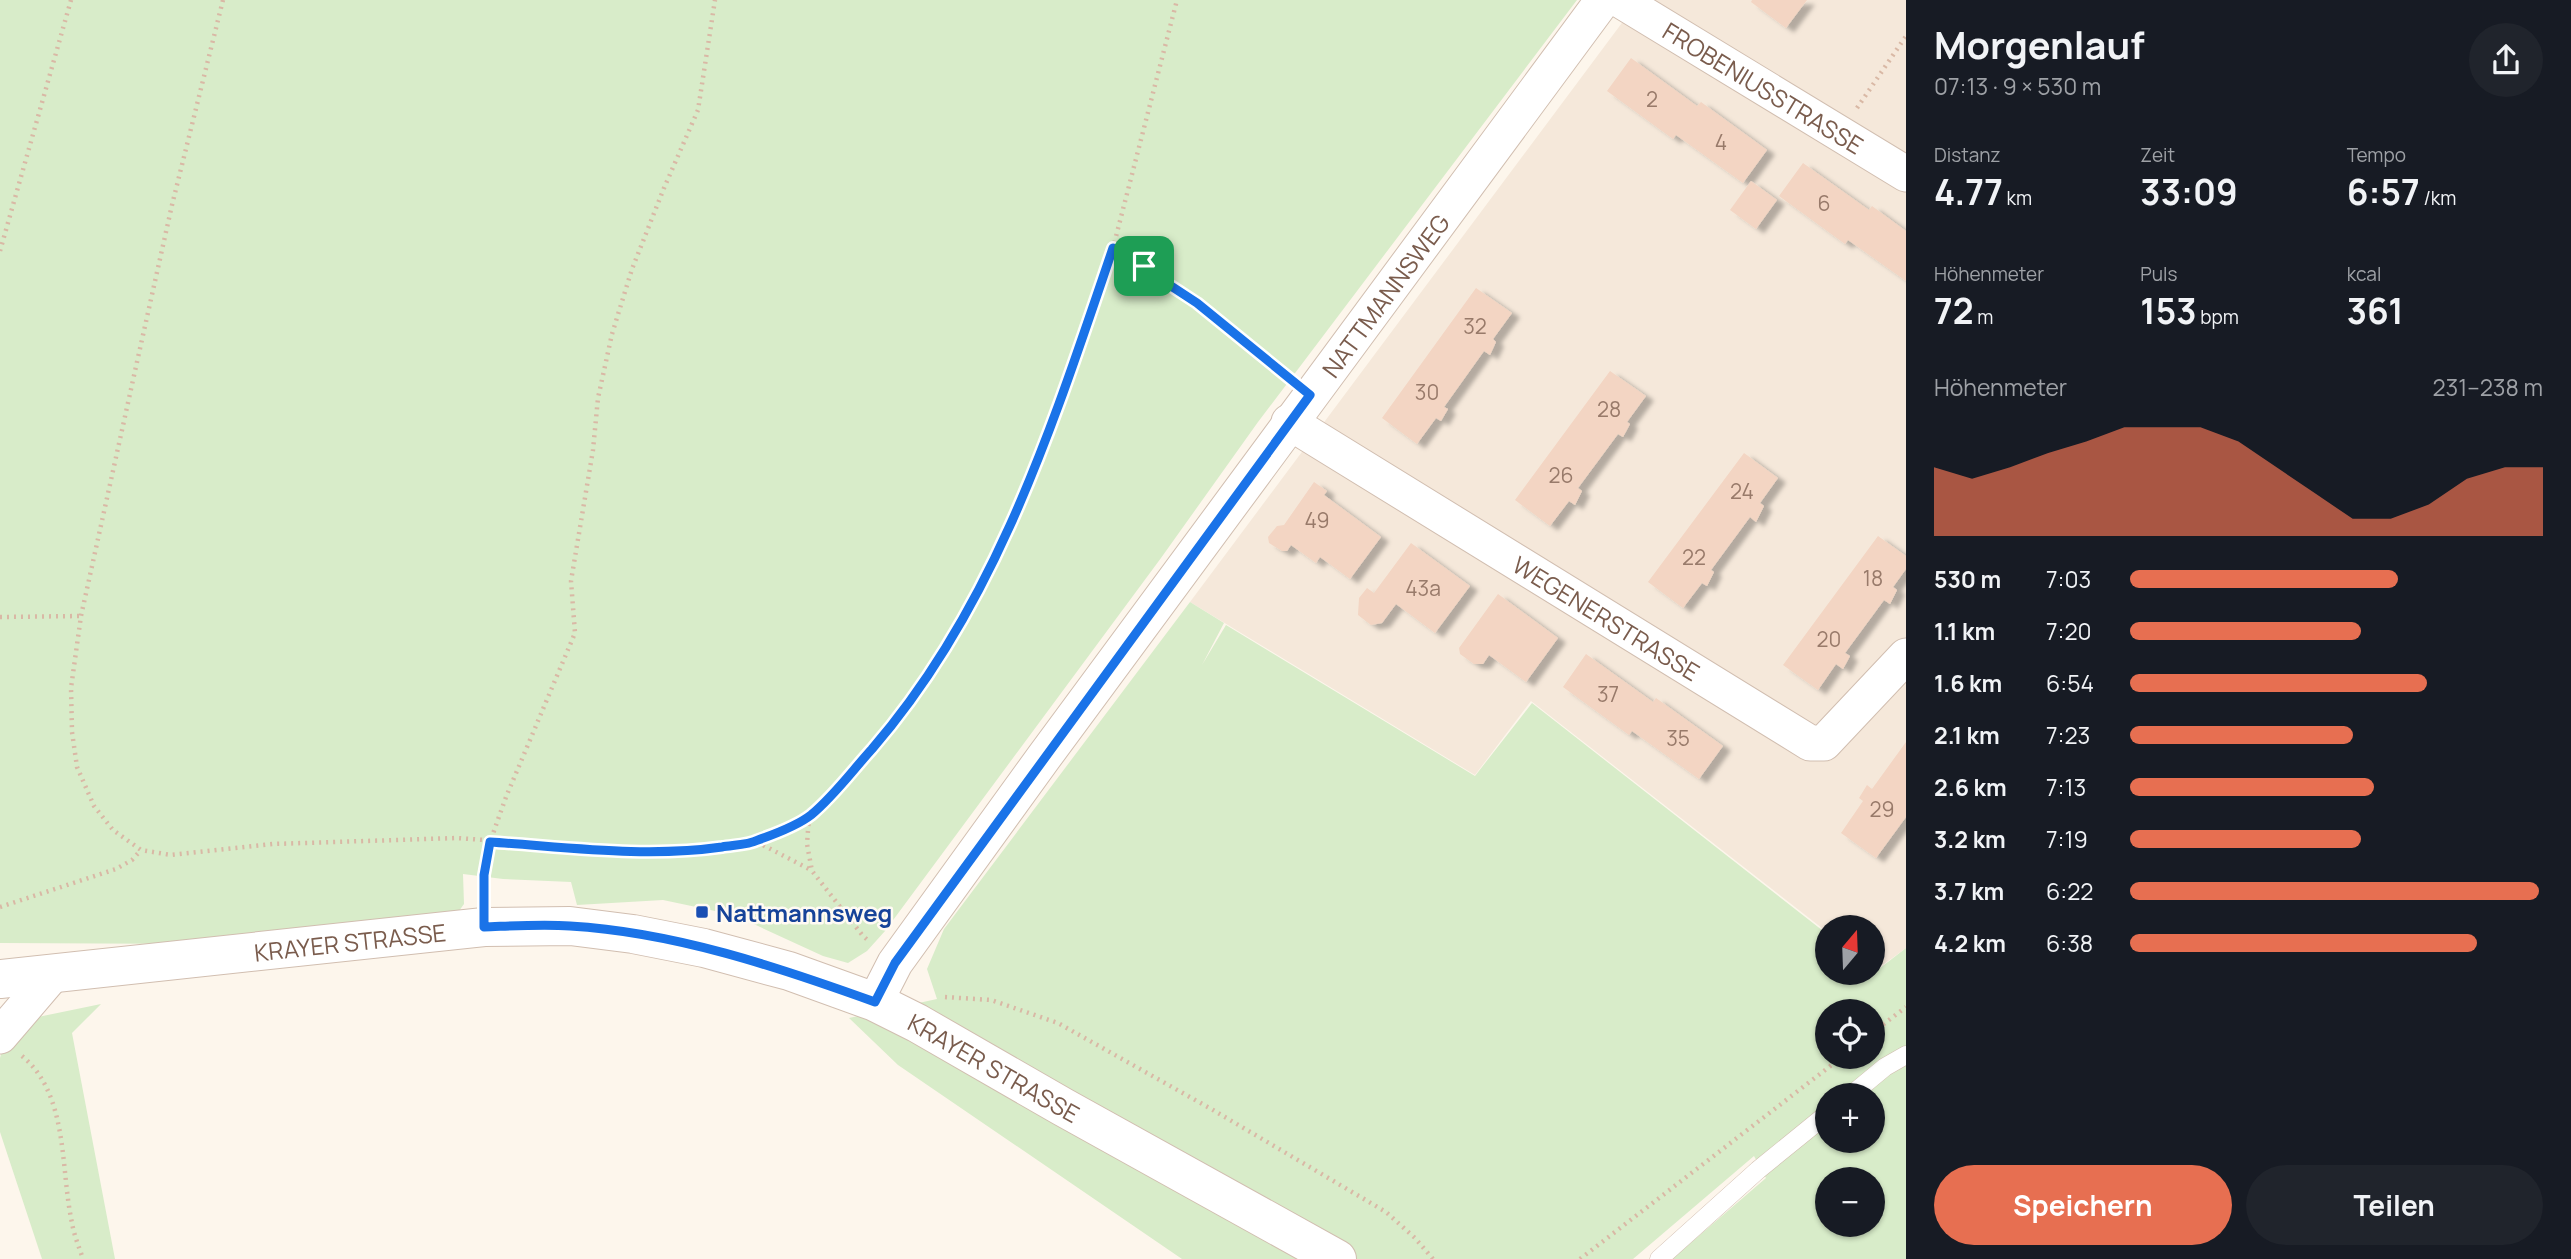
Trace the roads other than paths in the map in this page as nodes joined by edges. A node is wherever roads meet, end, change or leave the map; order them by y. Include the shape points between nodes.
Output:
1 (1603, 0) edge
2 (1620, 0) edge
3 (1906, 174) edge
4 (1289, 422) junction
5 (1906, 656) edge
6 (53, 974) junction
7 (0, 979) edge
8 (875, 1002) junction
9 (6, 1044) edge
10 (1906, 1055) edge
11 (1866, 1083) edge
12 (1815, 1124) edge
13 (1337, 1259) edge
14 (1659, 1259) edge

1 - 4 street, NATTMANNSWEG
2 - 3 street, FROBENIUSSTRASSE
4 - 5 street, WEGENERSTRASSE via 1810,743 1824,743
4 - 8 street, NATTMANNSWEG via 895,963
6 - 7 street, KRAYER STRASSE
6 - 8 street, KRAYER STRASSE via 484,927 570,926 704,948 789,971
6 - 9 street
8 - 13 street, KRAYER STRASSE
10 - 11 lane
12 - 14 lane

